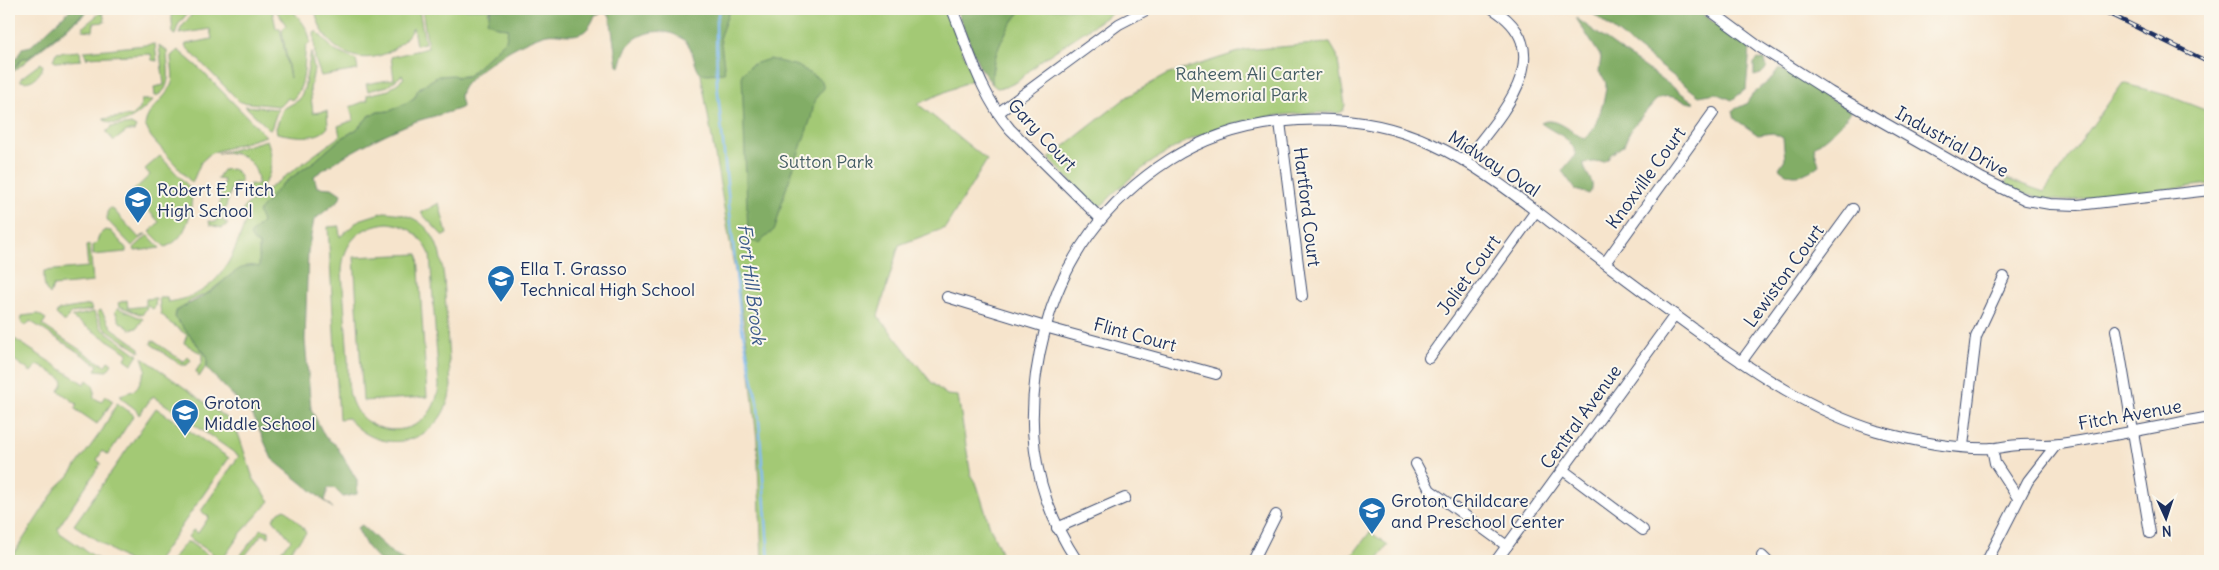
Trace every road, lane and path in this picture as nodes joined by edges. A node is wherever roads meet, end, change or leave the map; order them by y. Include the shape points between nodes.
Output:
1 (952, 9) edge
2 (1148, 9) edge
3 (1493, 9) edge
4 (1708, 9) edge
5 (998, 113) junction
6 (1713, 113) dead end
7 (1280, 122) junction
8 (1465, 161) junction
9 (2210, 190) edge
10 (1853, 209) dead end
11 (1536, 211) junction
12 (1100, 218) junction
13 (1606, 263) junction
14 (2004, 277) dead end
15 (947, 296) dead end
16 (1302, 296) dead end
17 (1675, 315) junction
18 (1046, 327) junction
19 (2116, 330) dead end
20 (1429, 358) dead end
21 (1741, 362) junction
22 (1216, 374) dead end
23 (2210, 418) edge
24 (2132, 430) junction
25 (2056, 445) junction
26 (1963, 446) junction
27 (1992, 448) junction
28 (1416, 464) dead end
29 (1563, 470) junction
30 (1125, 498) dead end
31 (2018, 498) junction
32 (1276, 515) dead end
33 (1057, 528) junction
34 (1643, 530) dead end
35 (2150, 534) dead end
36 (1507, 546) junction
37 (1077, 561) edge
38 (1253, 561) edge
39 (1496, 561) edge
40 (1987, 561) edge

1 - 5 street, Gary Court
2 - 5 street via 1119,24
3 - 8 street via 1508,21 1516,33 1523,52 1523,70 1517,91
4 - 9 street, Industrial Drive via 1830,92 2026,200 2078,206
5 - 12 street, Gary Court via 1010,130
6 - 13 street, Knoxville Court
7 - 8 street, Midway Oval via 1336,121 1378,126 1422,140
7 - 12 street, Midway Oval via 1230,132 1184,151 1138,182
7 - 16 street, Hartford Court
8 - 11 street, Midway Oval
10 - 21 street, Lewiston Court
11 - 13 street, Midway Oval
11 - 20 street, Joliet Court
12 - 18 street, Midway Oval via 1070,265 1052,303
13 - 17 street, Midway Oval
14 - 26 street via 1976,337
15 - 18 street, Flint Court
17 - 21 street, Midway Oval
17 - 29 street, Central Avenue
18 - 22 street, Flint Court
18 - 33 street, Midway Oval via 1035,370 1032,434 1036,470
19 - 24 street
21 - 26 street, Midway Oval via 1784,390 1836,417 1919,441
23 - 24 street, Fitch Avenue
24 - 25 street, Fitch Avenue
24 - 35 street
25 - 27 street, Midway Oval via 2021,444
25 - 31 street
26 - 27 street, Midway Oval
27 - 31 street via 1995,463
28 - 36 street via 1430,490
29 - 34 street
29 - 36 street, Central Avenue
30 - 33 street
31 - 40 street
32 - 38 street
33 - 37 street, Midway Oval
36 - 39 street, Central Avenue

